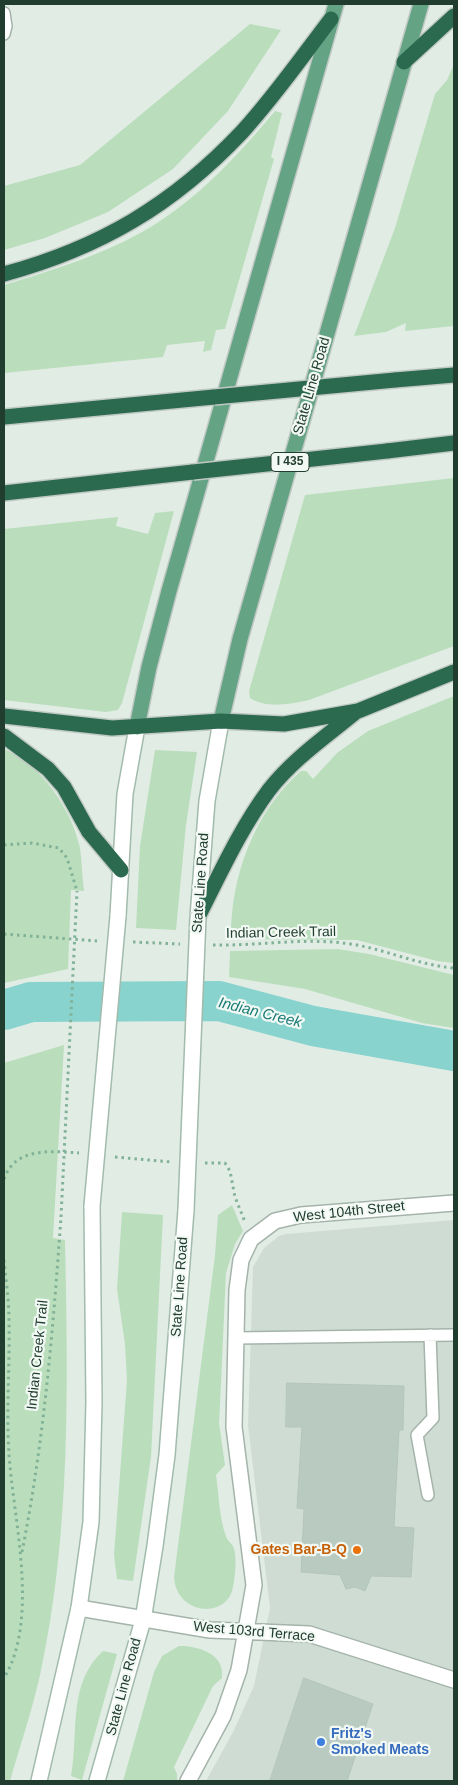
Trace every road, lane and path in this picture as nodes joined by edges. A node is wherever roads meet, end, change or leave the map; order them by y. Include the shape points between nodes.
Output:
1 (336, 4) edge
2 (421, 4) edge
3 (4, 13) edge
4 (454, 16) edge
5 (331, 19) junction
6 (4, 34) edge
7 (404, 62) junction
8 (4, 274) edge
9 (454, 375) edge
10 (4, 417) edge
11 (454, 443) edge
12 (4, 493) edge
13 (454, 672) edge
14 (358, 711) junction
15 (4, 716) edge
16 (221, 721) junction
17 (137, 727) junction
18 (4, 736) edge
19 (4, 845) edge
20 (121, 870) junction
21 (198, 916) junction
22 (4, 934) edge
23 (103, 941) dead end
24 (132, 942) dead end
25 (190, 944) dead end
26 (209, 945) dead end
27 (454, 968) edge
28 (86, 1154) dead end
29 (106, 1156) dead end
30 (175, 1162) dead end
31 (195, 1163) dead end
32 (4, 1179) edge
33 (454, 1202) edge
34 (251, 1239) junction
35 (4, 1260) edge
36 (454, 1335) edge
37 (430, 1336) junction
38 (236, 1338) junction
39 (428, 1495) dead end
40 (20, 1558) junction
41 (79, 1608) junction
42 (143, 1620) junction
43 (246, 1631) junction
44 (4, 1678) edge
45 (454, 1680) edge
46 (39, 1781) edge
47 (97, 1781) edge
48 (188, 1781) edge

1 - 5 main road
2 - 7 main road, State Line Road
3 - 6 lane
4 - 7 highway
5 - 8 highway via 253,120 188,183 114,233 78,250
5 - 17 main road via 169,591
7 - 16 main road, State Line Road via 240,639
9 - 10 highway, bridge
11 - 12 highway, I 435, bridge
13 - 14 highway
14 - 16 highway via 284,724
14 - 21 highway via 296,761 270,789 248,822
15 - 17 highway via 112,728
16 - 17 highway
16 - 21 main road, State Line Road via 207,801
17 - 20 main road via 125,794
18 - 20 highway via 48,769 64,787 89,832
19 - 40 path, Indian Creek Trail, bridge via 32,843 59,848 67,858 77,891 52,1347 36,1480
20 - 41 main road, bridge via 92,1206 94,1402 91,1522
21 - 42 main road, State Line Road, bridge via 186,1210 167,1455
22 - 23 path
24 - 25 path
26 - 27 path, Indian Creek Trail via 340,942
28 - 32 path via 47,1150 20,1158 6,1172
29 - 30 path
31 - 34 path via 225,1162
33 - 34 main road, West 104th Street via 301,1215 275,1221
34 - 38 main road via 241,1260
35 - 40 path, Indian Creek Trail via 9,1318 9,1453
36 - 37 lane
37 - 38 lane
37 - 39 lane via 433,1418 417,1435
38 - 43 main road via 234,1427 254,1585
40 - 44 path, Indian Creek Trail via 22,1606 17,1644
41 - 42 main road, West 103rd Terrace
41 - 46 main road
42 - 43 main road, West 103rd Terrace via 210,1630
42 - 47 main road, State Line Road
43 - 45 main road, West 103rd Terrace via 309,1634
43 - 48 main road via 239,1670 223,1716

